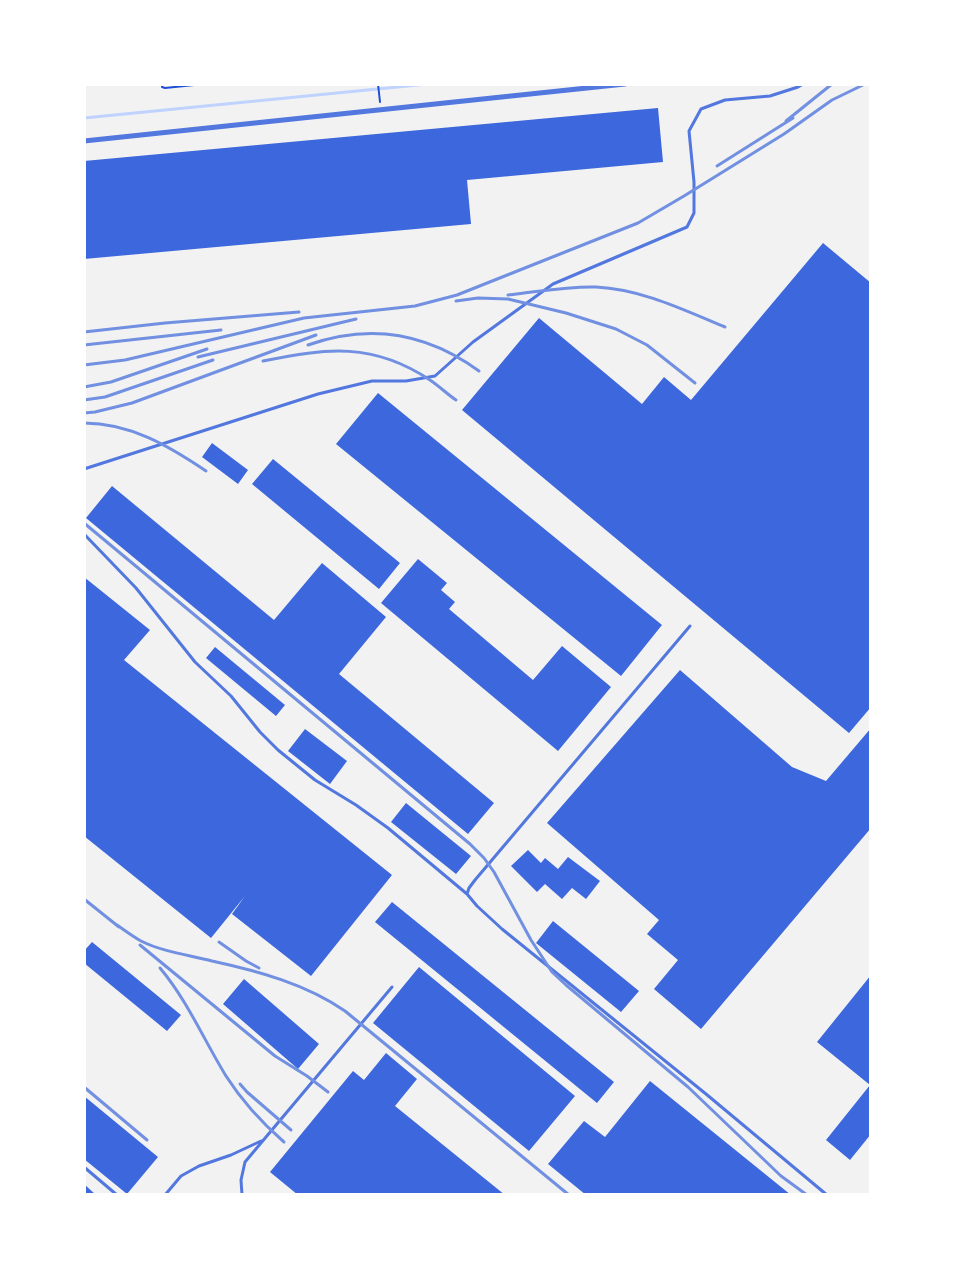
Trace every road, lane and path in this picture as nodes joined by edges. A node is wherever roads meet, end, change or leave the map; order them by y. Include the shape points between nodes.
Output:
1 (162, 84) edge
2 (204, 84) edge
3 (378, 84) edge
4 (625, 84) edge
5 (803, 84) edge
6 (380, 104) dead end
7 (84, 141) edge
8 (84, 468) edge
9 (84, 534) edge
10 (690, 626) dead end
11 (467, 894) junction
12 (392, 987) dead end
13 (262, 1141) junction
14 (84, 1167) edge
15 (117, 1195) edge
16 (165, 1195) edge
17 (242, 1195) edge
18 (827, 1195) edge

1 - 2 path via 165,88
3 - 6 path
4 - 7 street
5 - 8 lane via 770,96 725,99 701,109 689,131 694,213 687,227 553,284 472,342 435,376 372,381 318,394
9 - 11 lane via 278,750 315,780 388,828
10 - 11 lane via 474,880
11 - 18 lane via 502,928
12 - 13 lane
13 - 16 lane via 180,1176
13 - 17 lane via 245,1162
14 - 15 lane

